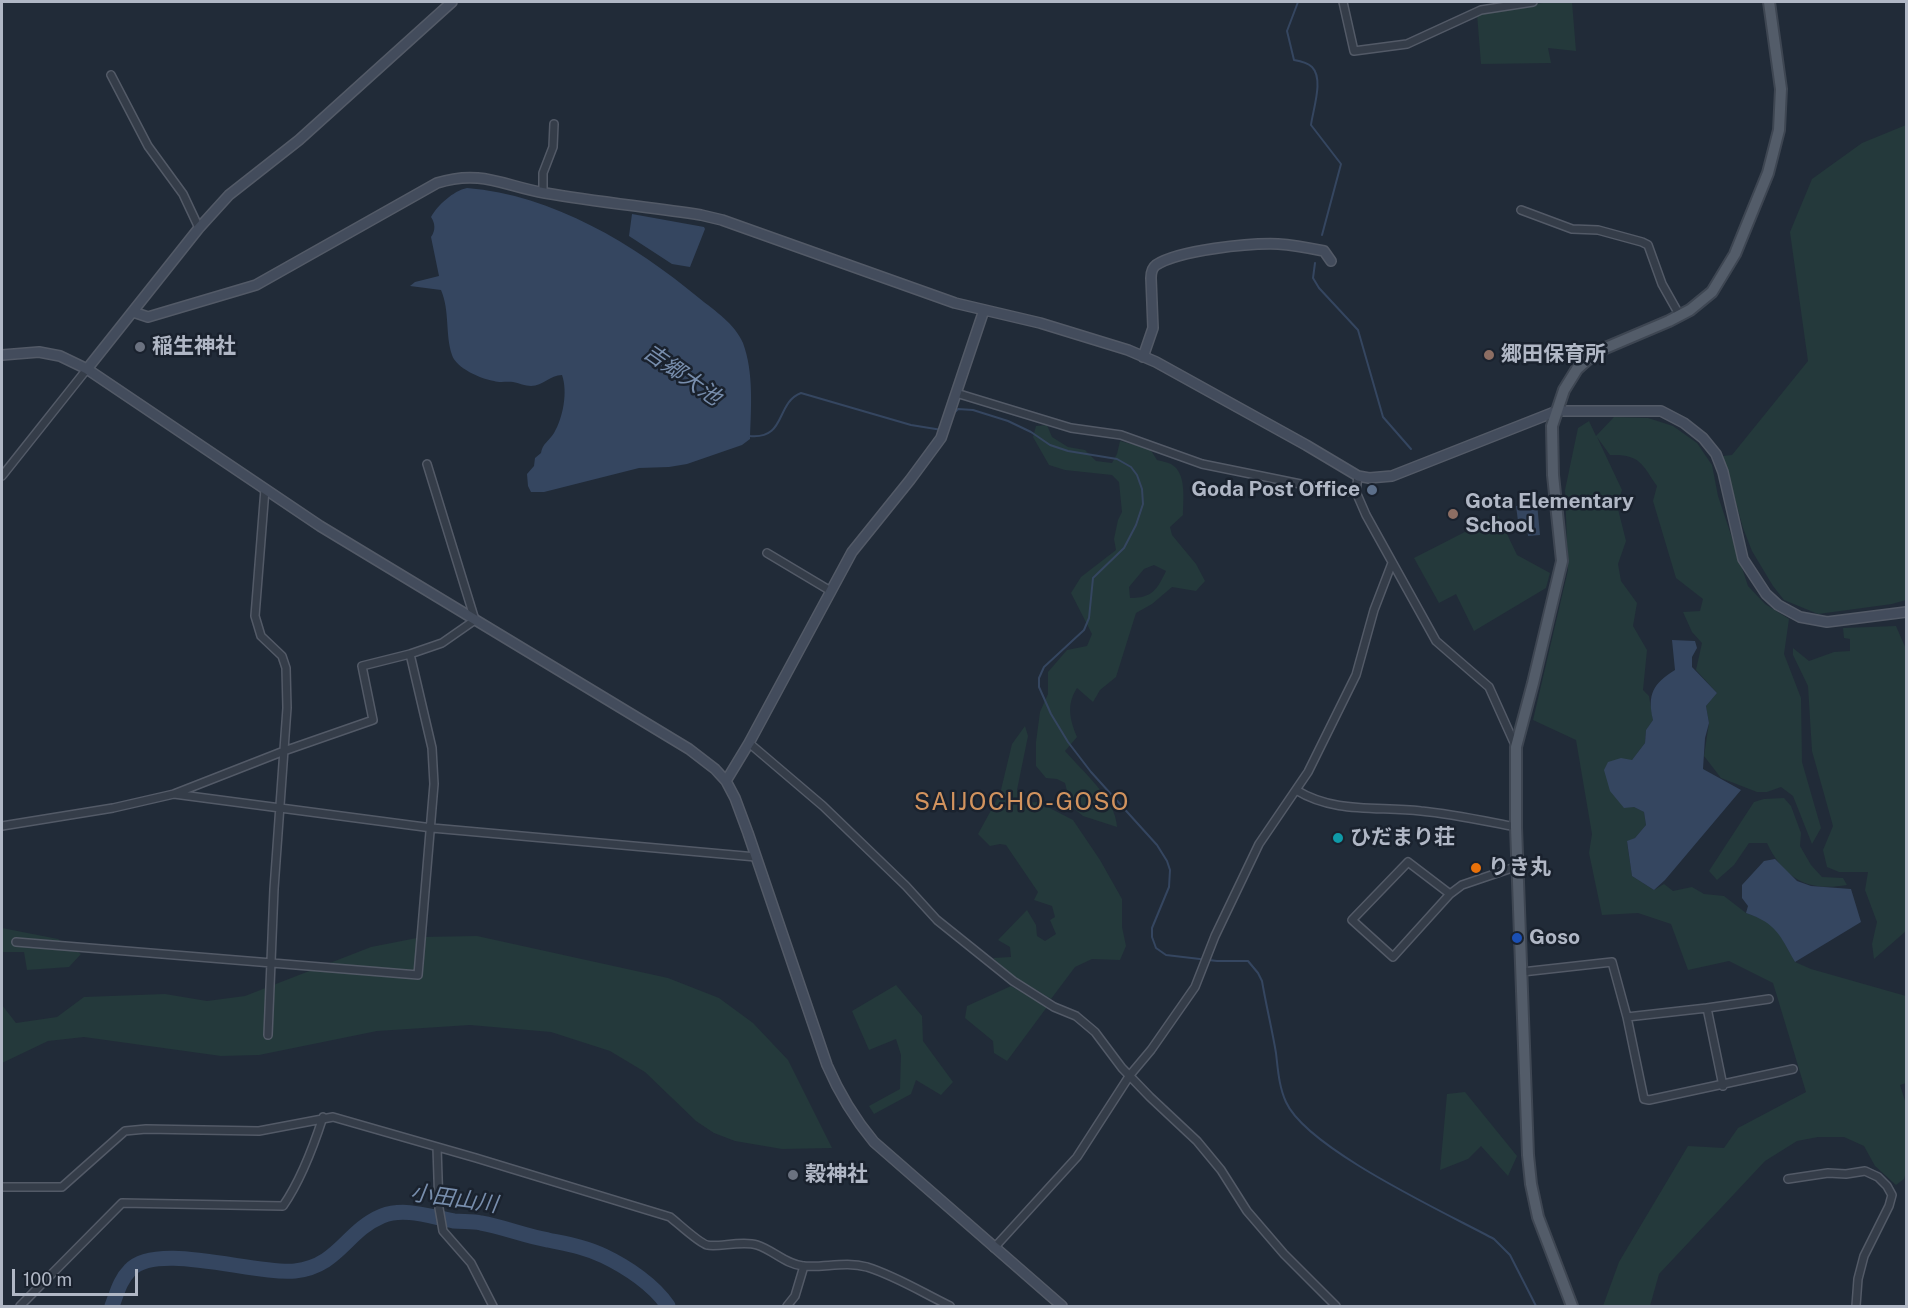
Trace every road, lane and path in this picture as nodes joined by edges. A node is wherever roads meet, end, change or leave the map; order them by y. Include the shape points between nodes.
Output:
1 (452, 2) edge
2 (1343, 2) edge
3 (1533, 2) edge
4 (1769, 2) edge
5 (111, 75) dead end
6 (554, 124) dead end
7 (543, 193) junction
8 (1521, 210) dead end
9 (199, 228) junction
10 (1331, 261) dead end
11 (984, 310) junction
12 (134, 312) junction
13 (1680, 316) junction
14 (2, 355) edge
15 (1143, 357) junction
16 (87, 369) junction
17 (956, 393) junction
18 (1557, 411) junction
19 (427, 464) dead end
20 (2, 476) edge
21 (1358, 476) junction
22 (265, 489) junction
23 (1356, 492) junction
24 (767, 553) dead end
25 (1392, 563) junction
26 (829, 590) junction
27 (1906, 612) edge
28 (475, 620) junction
29 (410, 654) junction
30 (749, 743) junction
31 (1516, 747) junction
32 (284, 751) junction
33 (726, 781) junction
34 (1296, 790) junction
35 (174, 794) junction
36 (280, 809) junction
37 (2, 826) edge
38 (1516, 827) junction
39 (432, 828) junction
40 (756, 857) junction
41 (1518, 866) junction
42 (1450, 894) junction
43 (16, 942) dead end
44 (270, 963) junction
45 (1522, 972) junction
46 (1769, 999) dead end
47 (1707, 1008) junction
48 (1627, 1017) junction
49 (268, 1035) dead end
50 (1793, 1069) dead end
51 (1130, 1076) junction
52 (1723, 1086) junction
53 (323, 1117) junction
54 (437, 1147) junction
55 (1788, 1179) dead end
56 (2, 1188) edge
57 (994, 1248) junction
58 (804, 1266) junction
59 (20, 1306) edge
60 (493, 1306) edge
61 (787, 1306) edge
62 (950, 1306) edge
63 (1062, 1306) edge
64 (1336, 1306) edge
65 (1572, 1306) edge
66 (1856, 1306) edge

1 - 9 street via 299,140 229,195
2 - 3 street via 1354,51 1407,44 1481,10
4 - 13 main road via 1781,89 1779,130 1768,173 1735,254 1712,292
5 - 9 street via 148,146 183,194
6 - 7 street via 553,147 543,173
7 - 11 street via 722,220 918,291
7 - 12 street via 482,177 452,178 256,285 148,317
8 - 13 street via 1572,228 1598,230 1648,245 1662,284
9 - 12 street
10 - 15 street via 1324,251 1259,244 1186,254 1155,266 1151,278 1153,328
11 - 15 street via 1076,333
11 - 17 street
12 - 16 street
13 - 18 main road via 1596,352 1577,369
14 - 16 street via 39,352 60,356
15 - 21 street
16 - 20 street
16 - 22 street
17 - 23 street via 1071,428 1121,435 1202,464
17 - 26 street via 940,438 852,552
18 - 21 street via 1392,476
18 - 27 street via 1661,411 1703,438 1716,454 1723,472 1743,559 1766,594 1791,613 1827,622
18 - 31 main road via 1552,426 1553,475 1562,561
19 - 28 street
21 - 23 street
22 - 28 street
22 - 32 street via 255,616 261,636 282,656 286,668
23 - 25 street
24 - 26 street
25 - 31 street via 1436,641 1489,687
25 - 34 street via 1356,675
26 - 30 street
28 - 29 street via 442,643
28 - 33 street via 689,749
29 - 32 street via 362,666 373,720
29 - 39 street via 432,748
30 - 33 street
30 - 51 street via 823,806 937,920 1012,981 1076,1016 1095,1032
31 - 38 main road
32 - 35 street
32 - 36 street
33 - 40 street
34 - 38 street via 1309,798 1357,809 1418,810
34 - 51 street via 1259,844 1195,987
35 - 36 street
35 - 37 street
36 - 39 street
36 - 44 street
38 - 41 main road
39 - 40 street
39 - 44 street via 418,975
40 - 57 street via 839,1094 874,1142
41 - 42 street via 1462,885
41 - 45 main road
42 - 42 street via 1408,862 1352,920 1393,957
43 - 44 street
44 - 49 street
45 - 48 street via 1612,962
45 - 65 main road via 1531,1184 1543,1232
46 - 47 street
47 - 48 street
47 - 52 street
48 - 52 street via 1644,1099
50 - 52 street
51 - 57 street via 1077,1157
51 - 64 street via 1197,1141 1284,1254
53 - 54 street via 364,1124
53 - 56 street via 260,1131 125,1131 62,1187
53 - 59 street via 283,1206 122,1203
54 - 58 street via 670,1217 708,1246 758,1245 792,1264
54 - 60 street via 443,1231 471,1263
55 - 66 street via 1865,1171 1878,1177 1892,1195 1864,1256
57 - 63 street
58 - 61 street via 795,1296
58 - 62 street via 866,1267

